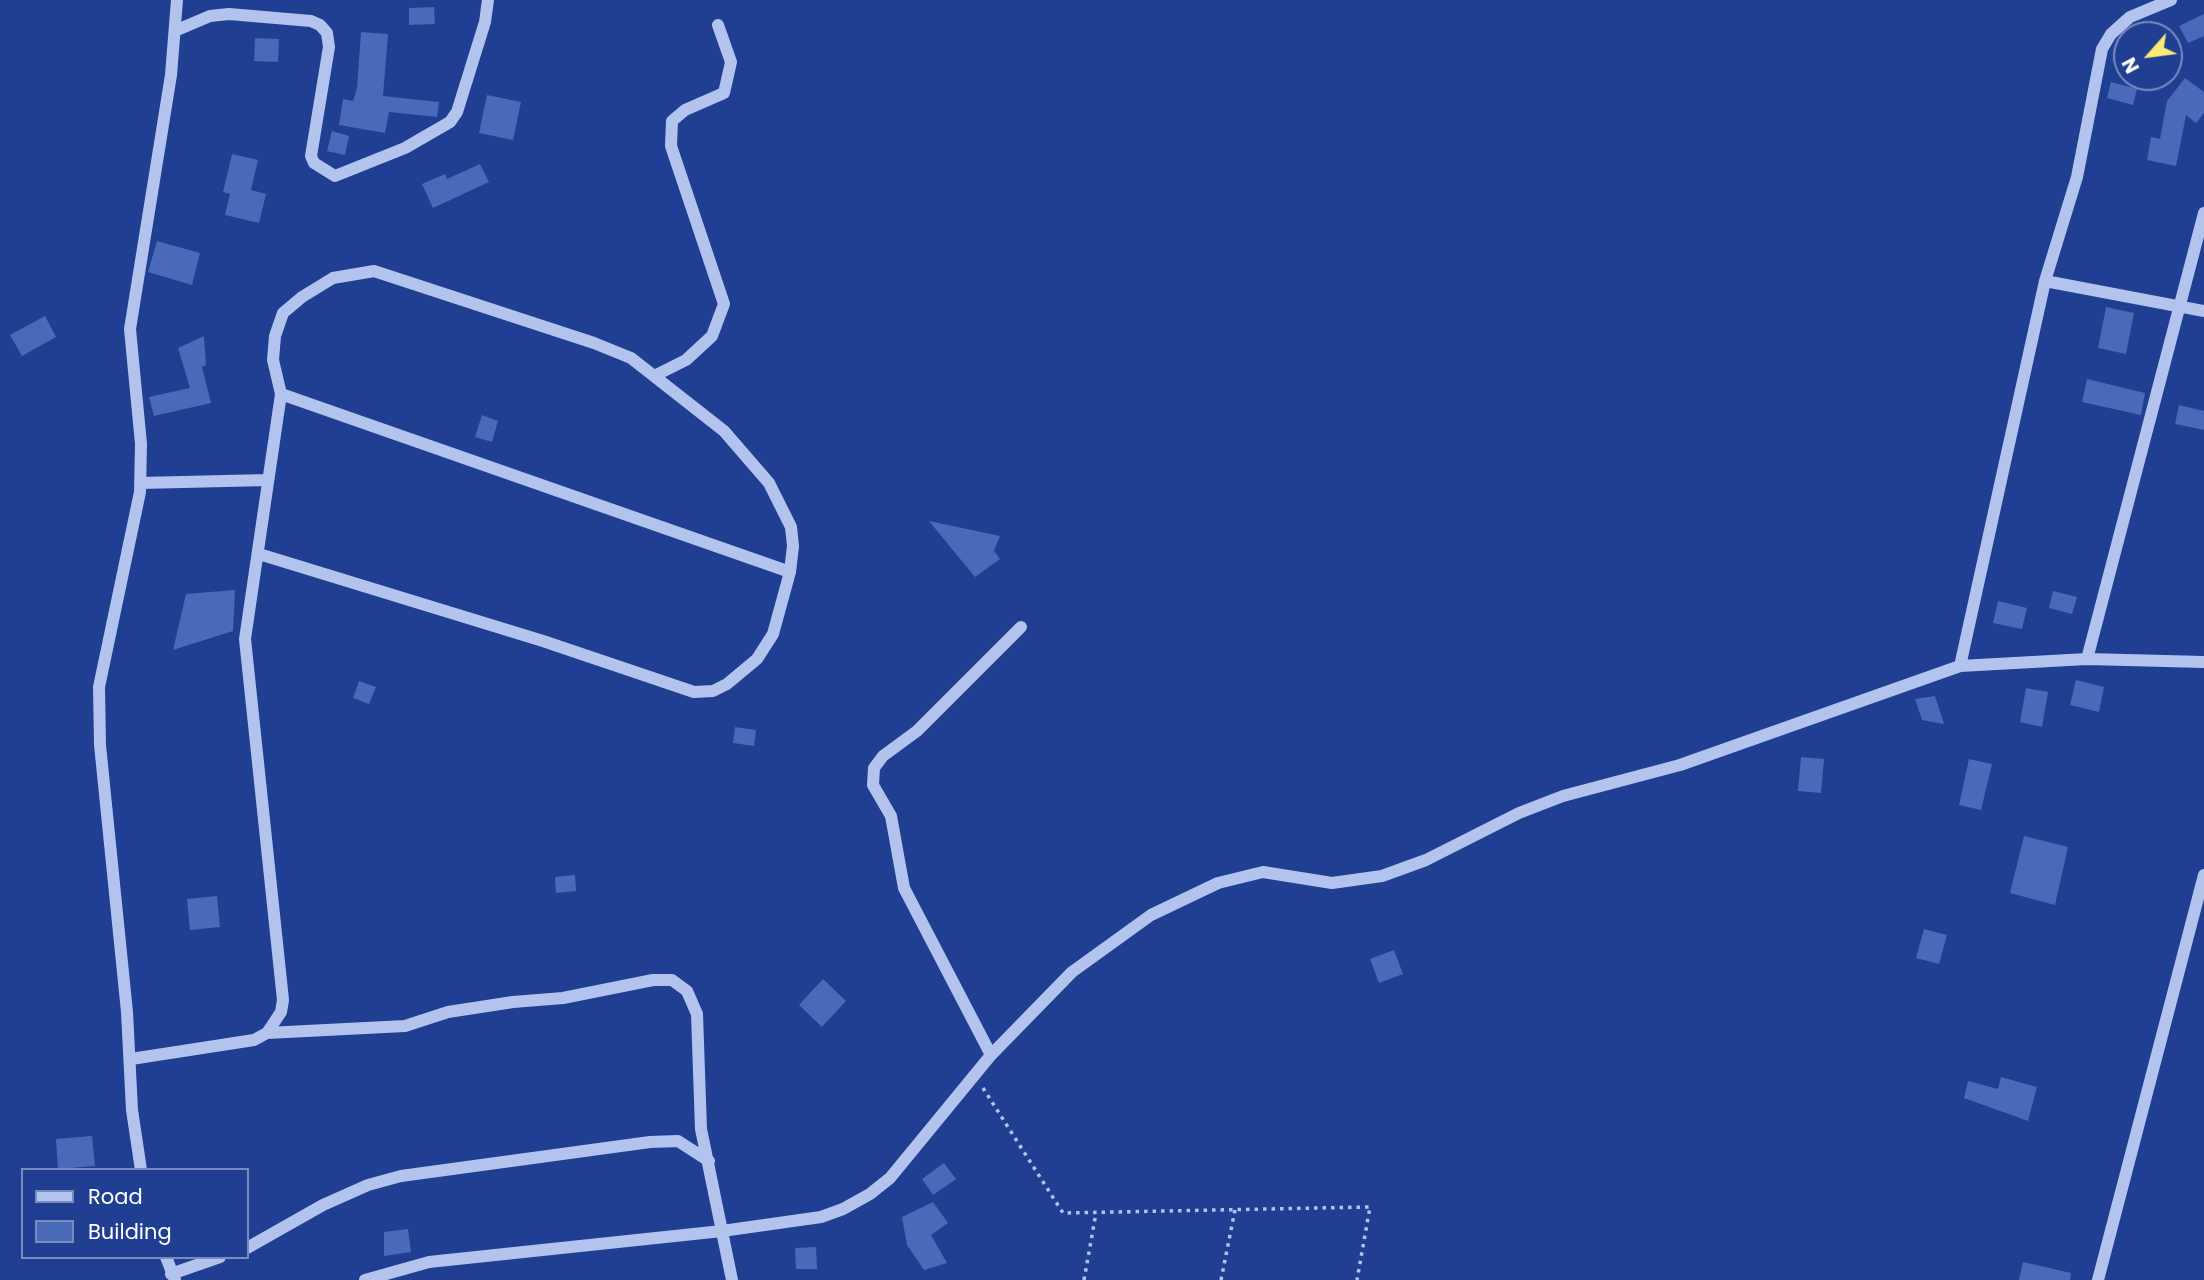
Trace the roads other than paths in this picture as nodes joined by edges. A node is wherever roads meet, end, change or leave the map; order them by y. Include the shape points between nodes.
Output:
1 (177, 0) edge
2 (488, 0) edge
3 (2171, 0) edge
4 (718, 25) dead end
5 (177, 30) junction
6 (2204, 213) edge
7 (2045, 281) junction
8 (2178, 305) junction
9 (2204, 312) edge
10 (656, 375) junction
11 (281, 394) junction
12 (268, 480) junction
13 (140, 483) junction
14 (259, 554) junction
15 (790, 572) junction
16 (1021, 627) dead end
17 (2087, 659) junction
18 (2204, 662) edge
19 (1960, 666) junction
20 (2204, 876) edge
21 (267, 1033) junction
22 (991, 1055) junction
23 (131, 1059) junction
24 (709, 1161) junction
25 (141, 1168) edge
26 (722, 1231) junction
27 (248, 1247) edge
28 (167, 1259) edge
29 (214, 1259) edge
30 (173, 1277) edge
31 (365, 1280) edge
32 (732, 1280) edge
33 (2098, 1280) edge

1 - 5 street
2 - 5 street via 457,112 450,122 405,148 335,176 311,156 329,47 320,25 229,14 210,16
3 - 7 street via 2130,17 2102,49 2077,177
4 - 10 street via 731,62 724,93 685,110 672,121 671,146 724,304 712,336 687,360
5 - 13 street via 130,330 141,444
6 - 8 street
7 - 8 street
7 - 19 street
8 - 9 street
8 - 17 street
10 - 11 street via 631,358 594,343 374,271 332,278 284,313 275,336 274,360
10 - 15 street via 724,431 769,483 791,527
11 - 12 street
11 - 15 street
12 - 13 street
12 - 14 street
13 - 23 street via 99,687 100,745
14 - 15 street via 694,692 713,691 727,684 757,659 773,634
14 - 21 street via 246,639 247,679 284,1000
16 - 22 street via 874,768 873,786 891,816 904,888
17 - 18 street
17 - 19 street
19 - 22 street via 1680,765 1563,796 1382,876 1332,883 1263,872 1218,883 1151,915 1092,956
20 - 33 street
21 - 23 street via 239,1044
21 - 24 street via 405,1026 448,1012 671,980 687,991 697,1014 701,1129
22 - 26 street via 890,1178 870,1194 821,1216
23 - 25 street via 132,1110
24 - 26 street
24 - 27 street via 678,1141 650,1142 401,1176 323,1205
26 - 31 street via 429,1262
26 - 32 street
28 - 30 street
29 - 30 street

